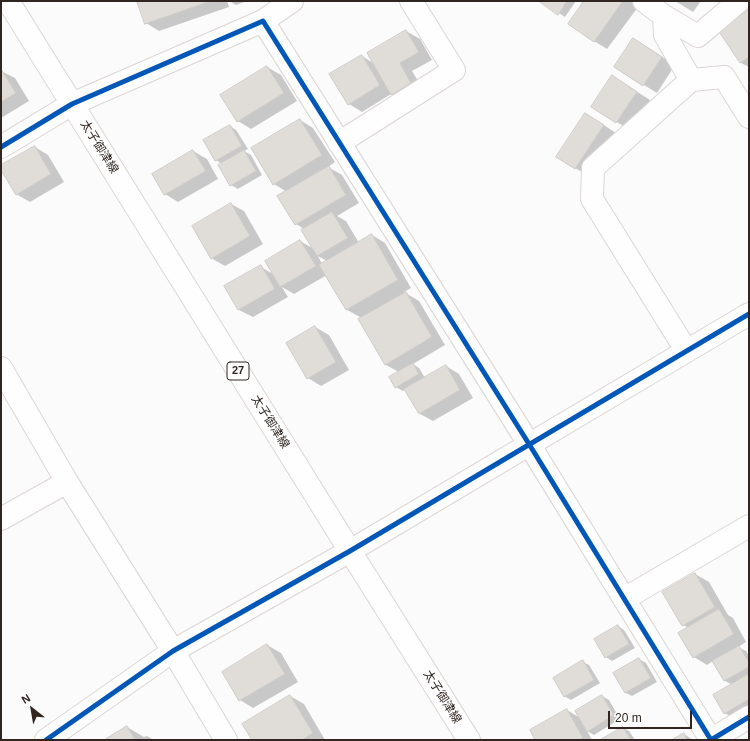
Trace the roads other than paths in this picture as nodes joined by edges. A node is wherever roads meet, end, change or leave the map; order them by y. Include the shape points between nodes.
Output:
1 (8, 1) edge
2 (292, 1) edge
3 (411, 1) edge
4 (644, 1) edge
5 (738, 1) edge
6 (664, 16) junction
7 (263, 21) junction
8 (690, 80) junction
9 (72, 104) junction
10 (749, 118) edge
11 (339, 143) junction
12 (1, 147) edge
13 (749, 314) edge
14 (686, 350) junction
15 (1, 368) edge
16 (529, 444) junction
17 (67, 482) junction
18 (1, 519) edge
19 (749, 526) edge
20 (350, 551) junction
21 (624, 599) junction
22 (173, 652) junction
23 (749, 717) edge
24 (46, 740) edge
25 (226, 740) edge
26 (469, 740) edge

1 - 9 street, 太子御津線 / 27
2 - 7 street
3 - 11 street via 454,70
4 - 6 street
5 - 6 street via 698,36
6 - 8 street via 665,35
7 - 9 street
7 - 11 street
8 - 10 street via 724,77
8 - 14 street via 594,168 592,198
9 - 12 street
9 - 20 street, 太子御津線 / 27
11 - 16 street
13 - 14 street
14 - 16 street
15 - 17 street
16 - 20 street
16 - 21 street
17 - 18 street
17 - 22 street
19 - 21 street
20 - 22 street
20 - 26 street, 太子御津線 / 27
21 - 23 street via 711,740
22 - 24 street
22 - 25 street

